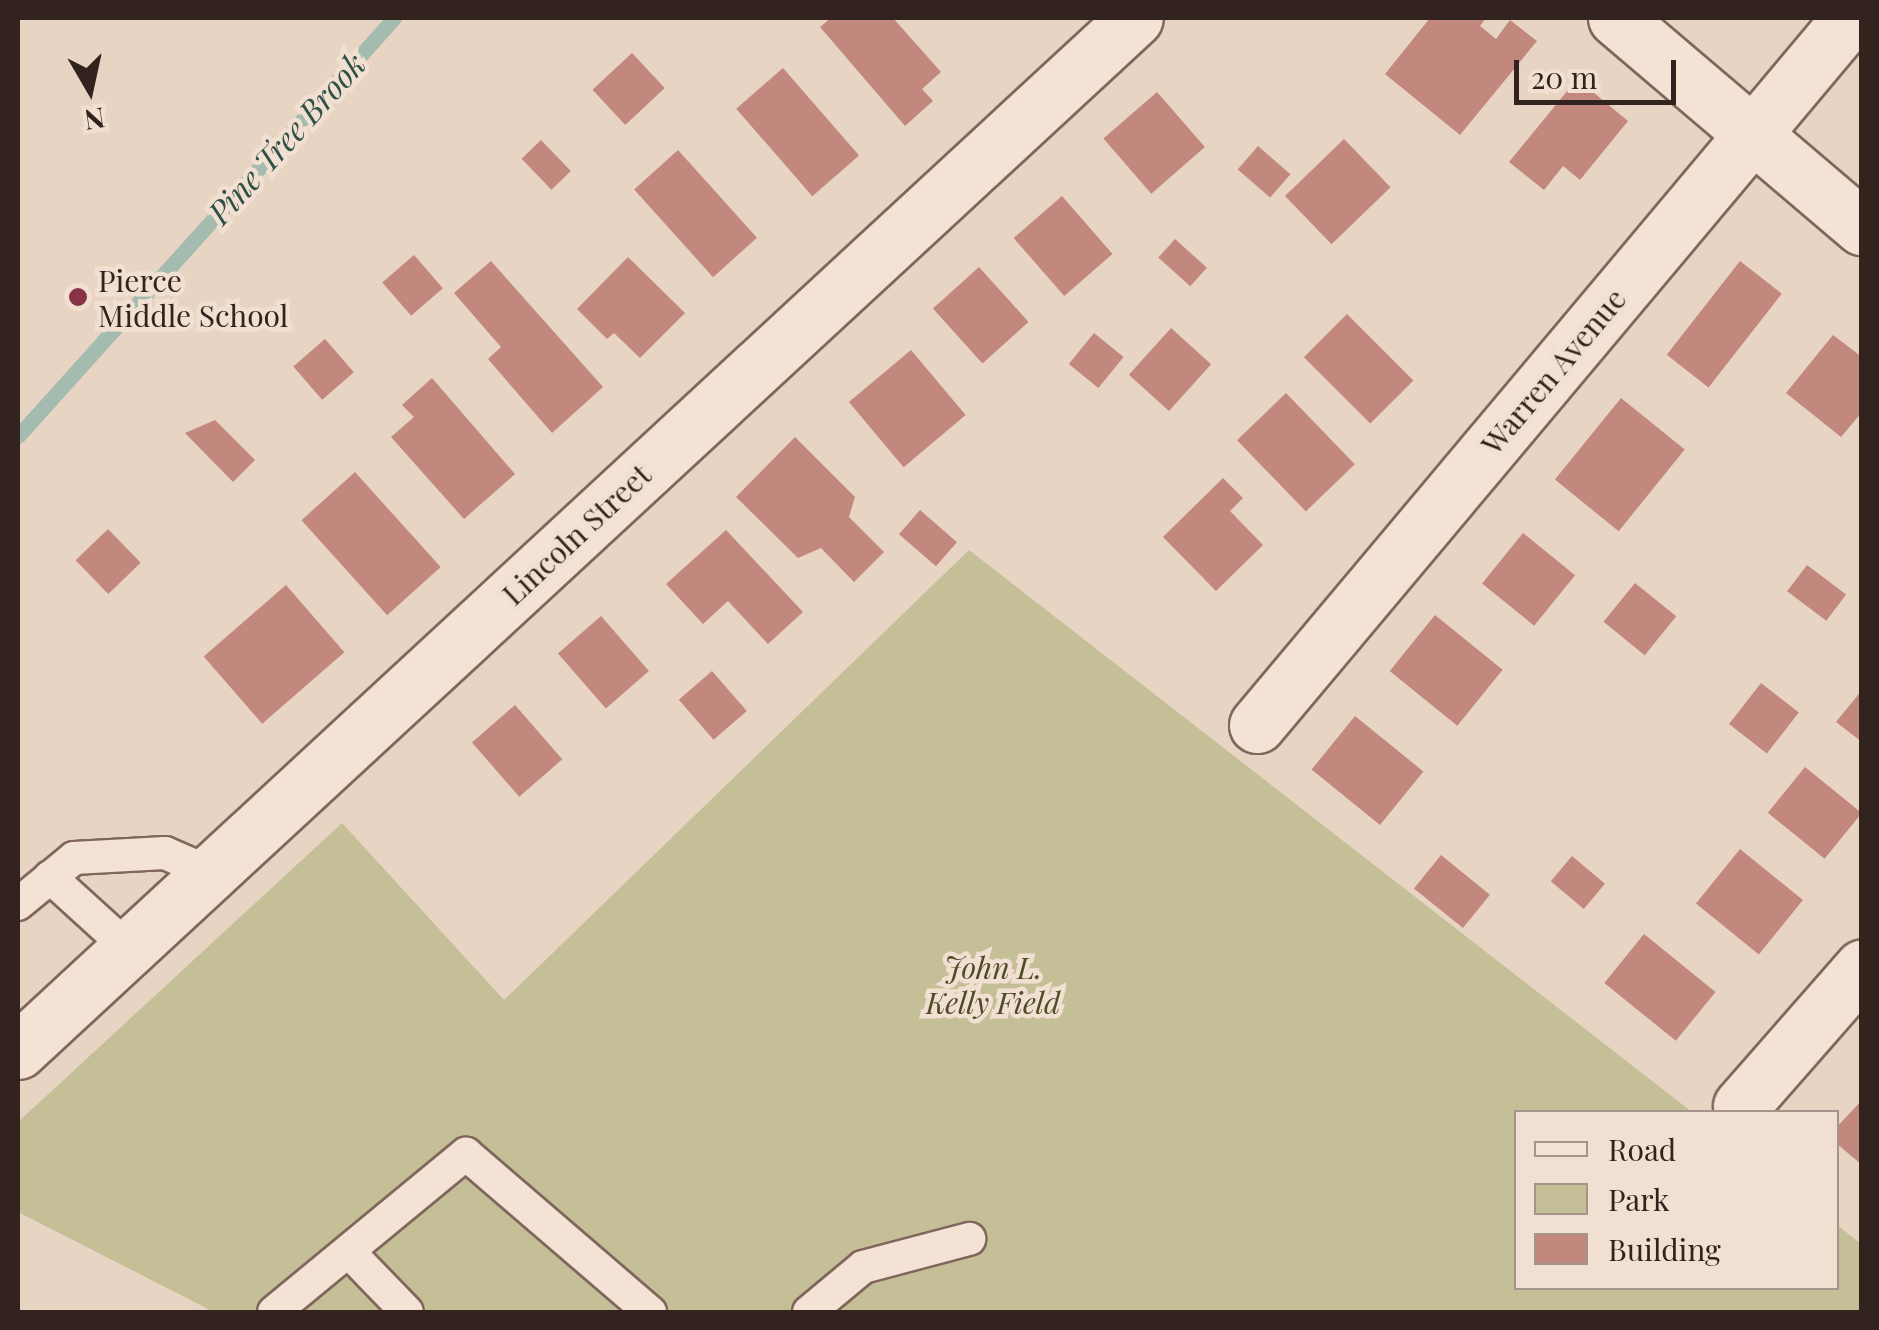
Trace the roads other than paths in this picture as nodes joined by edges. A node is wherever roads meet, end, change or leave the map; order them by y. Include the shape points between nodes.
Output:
1 (1135, 18) edge
2 (1616, 18) edge
3 (1850, 18) edge
4 (1751, 133) junction
5 (1862, 227) edge
6 (1257, 725) dead end
7 (211, 872) junction
8 (50, 877) junction
9 (18, 904) edge
10 (128, 948) junction
11 (1862, 968) edge
12 (18, 1051) edge
13 (1740, 1106) dead end
14 (969, 1239) dead end
15 (348, 1252) junction
16 (274, 1312) edge
17 (407, 1312) edge
18 (650, 1312) edge
19 (809, 1312) edge

1 - 7 street, Lincoln Street
2 - 4 street
3 - 4 street, Warren Avenue
4 - 5 street
4 - 6 street, Warren Avenue
7 - 8 lane via 165,854 74,858
7 - 10 street, Lincoln Street
8 - 9 lane
8 - 10 lane
10 - 12 street, Lincoln Street
11 - 13 street
14 - 19 lane via 863,1267
15 - 16 lane
15 - 17 lane
15 - 18 lane via 466,1154

